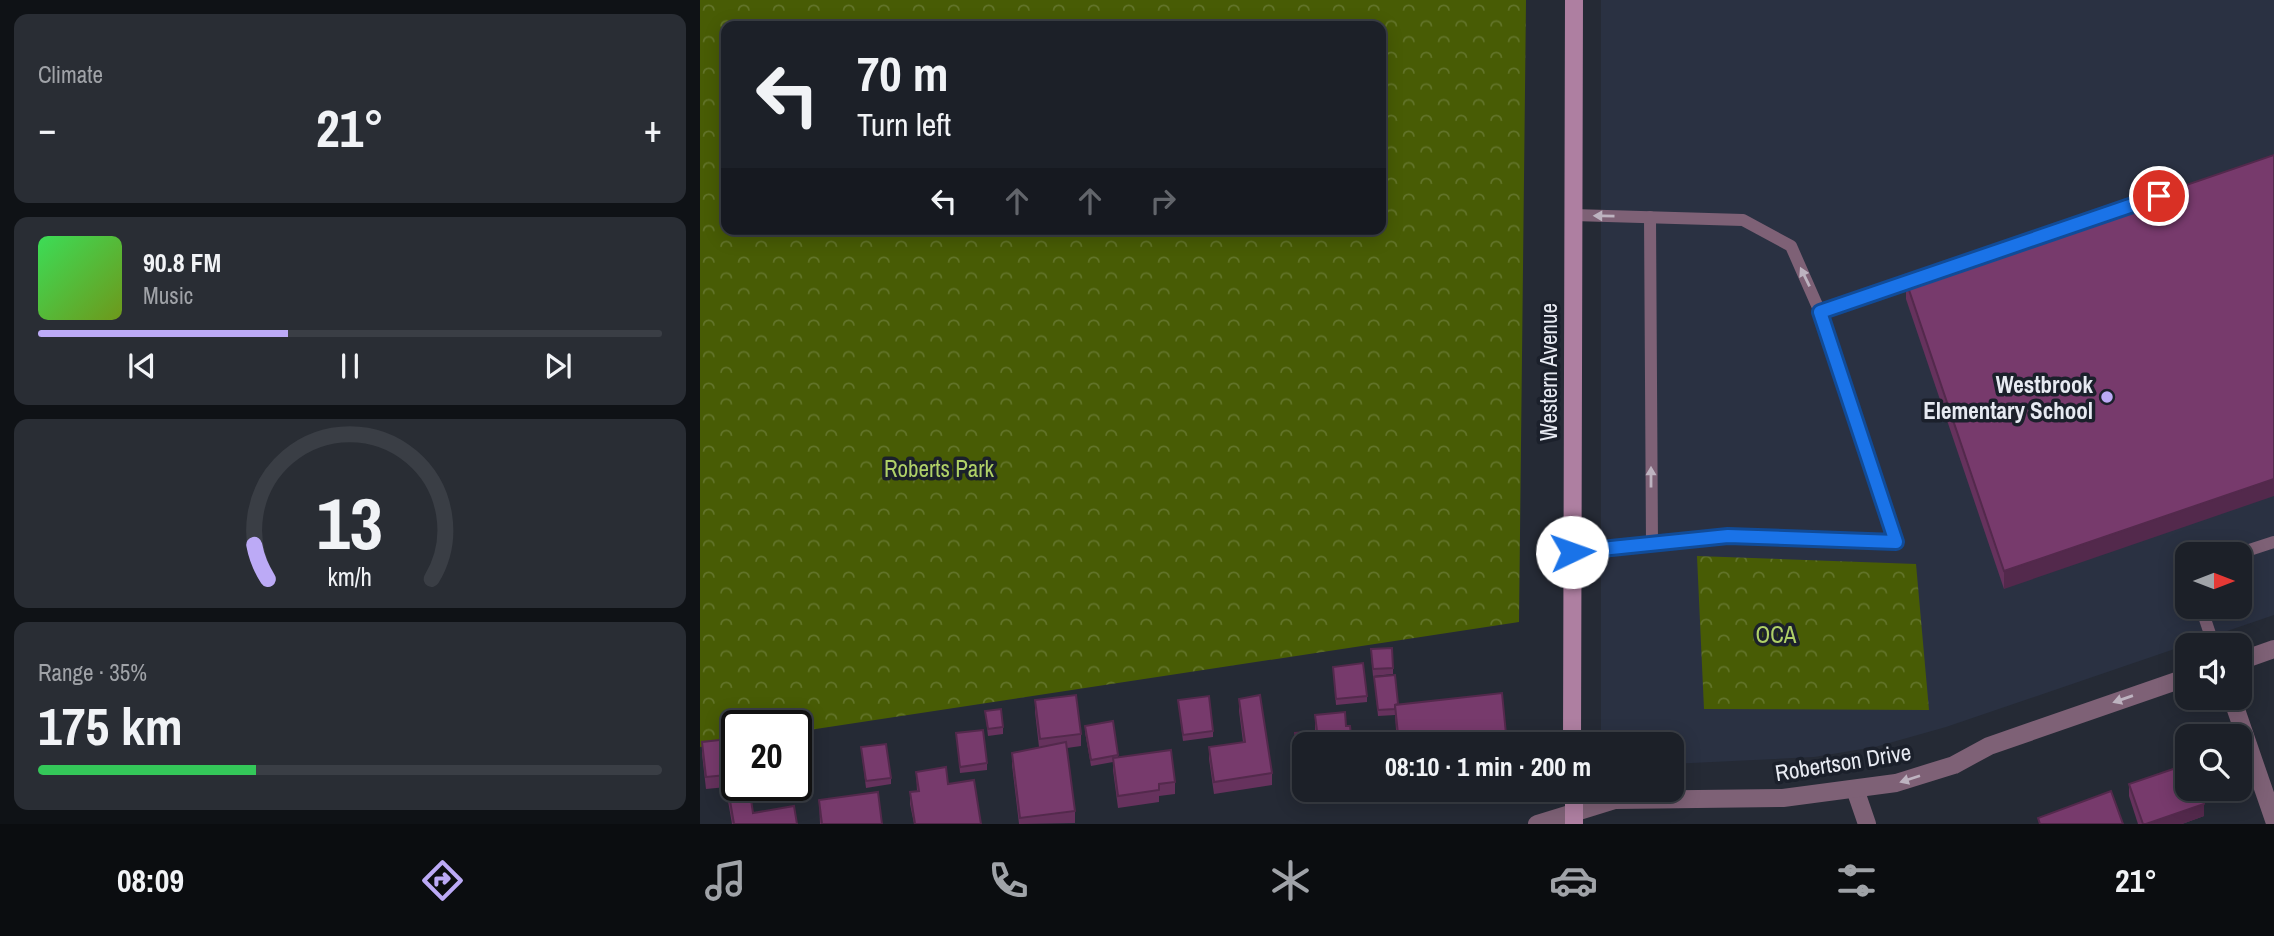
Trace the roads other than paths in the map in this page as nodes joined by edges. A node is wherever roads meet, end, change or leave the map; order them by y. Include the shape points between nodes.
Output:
1 (1574, 0) edge
2 (1573, 215) junction
3 (1650, 217) junction
4 (1929, 276) edge
5 (1820, 312) junction
6 (2274, 542) edge
7 (1652, 545) junction
8 (2252, 549) edge
9 (1572, 552) junction
10 (2274, 649) edge
11 (2252, 656) edge
12 (2175, 682) edge
13 (2236, 710) edge
14 (1572, 732) edge
15 (1855, 789) junction
16 (1574, 818) edge
17 (2274, 820) edge
18 (1536, 824) edge
19 (1867, 824) edge

1 - 2 street, Western Avenue
3 -> 2 lane
2 - 9 street, Western Avenue
5 -> 3 lane via 1791,246 1743,220
7 -> 3 lane
4 - 5 lane
5 - 7 lane via 1896,542 1728,536
6 - 8 lane
7 - 9 lane
9 - 14 street, Western Avenue
10 - 11 street
12 -> 15 street, Robertson Drive via 1989,746 1954,765 1896,783
13 - 17 street
15 - 16 street, Robertson Drive via 1783,798 1615,800
15 - 19 street
16 - 18 street, Robertson Drive

